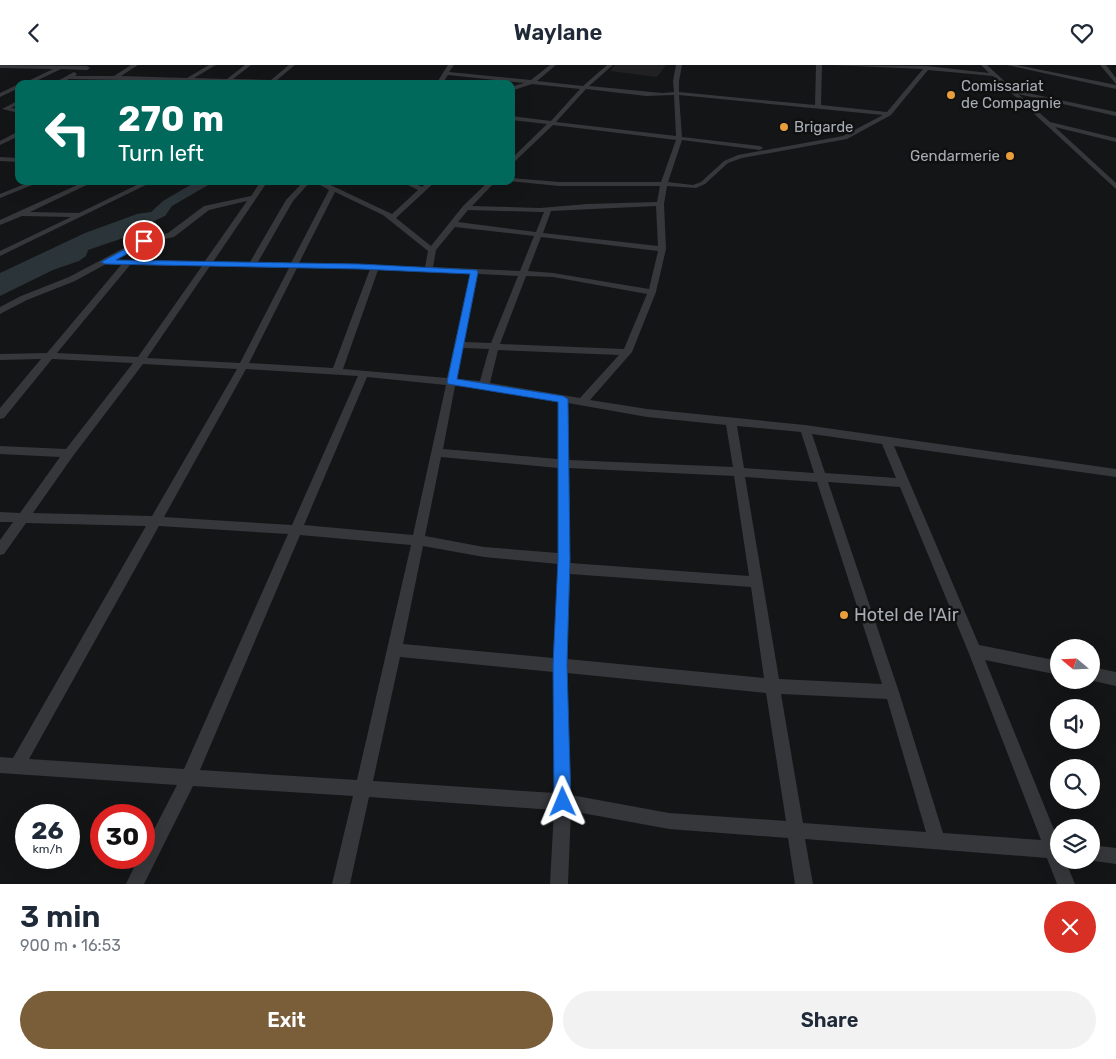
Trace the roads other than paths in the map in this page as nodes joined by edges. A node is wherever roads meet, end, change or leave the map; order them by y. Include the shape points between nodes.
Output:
1 (0, 65) edge
2 (94, 65) edge
3 (136, 65) edge
4 (213, 65) edge
5 (248, 65) edge
6 (292, 65) edge
7 (451, 65) edge
8 (553, 65) edge
9 (610, 65) edge
10 (679, 65) edge
11 (818, 65) edge
12 (834, 65) edge
13 (984, 65) edge
14 (1010, 65) edge
15 (1103, 65) edge
16 (31, 66) edge
17 (63, 66) edge
18 (87, 68) junction
19 (927, 68) junction
20 (447, 73) junction
21 (996, 75) junction
22 (68, 77) junction
23 (113, 79) junction
24 (33, 80) edge
25 (62, 80) edge
26 (187, 80) joint
27 (228, 80) edge
28 (274, 80) edge
29 (442, 80) edge
30 (513, 80) edge
31 (515, 80) edge
32 (532, 82) junction
33 (1116, 82) edge
34 (586, 87) junction
35 (1116, 87) edge
36 (15, 88) edge
37 (515, 88) edge
38 (1013, 91) junction
39 (677, 93) junction
40 (0, 95) edge
41 (15, 104) edge
42 (818, 107) junction
43 (2, 109) edge
44 (15, 111) edge
45 (889, 114) junction
46 (1116, 114) edge
47 (515, 120) edge
48 (1047, 123) junction
49 (551, 124) junction
50 (15, 135) edge
51 (679, 139) junction
52 (1116, 140) edge
53 (0, 143) edge
54 (770, 149) junction
55 (0, 159) edge
56 (515, 159) edge
57 (10, 160) junction
58 (15, 160) edge
59 (0, 166) edge
60 (515, 180) edge
61 (664, 184) junction
62 (16, 185) edge
63 (29, 185) edge
64 (83, 185) edge
65 (143, 185) edge
66 (262, 185) edge
67 (304, 185) edge
68 (324, 185) edge
69 (411, 185) edge
70 (429, 185) edge
71 (489, 185) edge
72 (1116, 187) edge
73 (333, 189) junction
74 (423, 190) junction
75 (0, 196) edge
76 (254, 198) junction
77 (660, 204) junction
78 (466, 208) junction
79 (548, 210) junction
80 (20, 214) junction
81 (82, 215) junction
82 (393, 217) junction
83 (0, 223) edge
84 (452, 224) junction
85 (538, 236) junction
86 (662, 249) junction
87 (432, 250) junction
88 (0, 254) edge
89 (105, 262) junction
90 (128, 262) junction
91 (206, 264) junction
92 (253, 264) junction
93 (293, 265) junction
94 (375, 267) junction
95 (429, 268) junction
96 (474, 272) junction
97 (522, 274) junction
98 (652, 292) junction
99 (0, 311) edge
100 (459, 345) junction
101 (494, 348) junction
102 (627, 352) junction
103 (50, 356) junction
104 (0, 357) edge
105 (140, 361) junction
106 (243, 366) junction
107 (337, 371) junction
108 (364, 373) junction
109 (452, 382) junction
110 (484, 385) junction
111 (563, 399) junction
112 (581, 403) junction
113 (0, 415) edge
114 (731, 422) junction
115 (805, 429) junction
116 (886, 441) junction
117 (0, 450) edge
118 (435, 452) junction
119 (68, 453) junction
120 (564, 464) junction
121 (739, 472) junction
122 (1116, 473) edge
123 (822, 478) junction
124 (903, 483) junction
125 (0, 517) edge
126 (22, 519) junction
127 (155, 521) junction
128 (298, 530) junction
129 (417, 540) junction
130 (0, 550) edge
131 (564, 564) junction
132 (756, 582) junction
133 (395, 650) junction
134 (975, 651) junction
135 (560, 665) junction
136 (1050, 665) edge
137 (1100, 676) edge
138 (1116, 679) edge
139 (772, 686) junction
140 (892, 692) junction
141 (0, 765) edge
142 (17, 766) junction
143 (189, 777) junction
144 (362, 790) junction
145 (563, 802) junction
146 (796, 832) junction
147 (1050, 835) edge
148 (937, 840) junction
149 (1050, 849) edge
150 (1100, 854) edge
151 (1116, 856) edge
152 (1062, 869) edge
153 (135, 884) edge
154 (341, 884) edge
155 (559, 884) edge
156 (804, 884) edge
157 (1066, 884) edge

1 - 16 street
2 - 18 street
3 - 23 street
4 - 26 street
5 - 27 street
6 - 28 street
7 - 20 street
8 - 32 street
9 - 34 street
10 - 39 street
11 - 42 street
12 - 19 street
13 - 21 street
14 - 35 street
15 - 33 street
16 - 17 street
17 - 18 street
17 - 24 street
18 - 22 street
19 - 21 street
19 - 45 street
20 - 29 street
20 - 30 street
21 - 38 street
22 - 23 street
22 - 25 street
23 - 26 street
31 - 32 street
32 - 34 street
32 - 37 street
34 - 39 street via 662,95
34 - 49 street
36 - 40 street
38 - 46 street
38 - 48 street
39 - 42 street
39 - 51 street
41 - 43 street
42 - 45 street
43 - 44 street
45 - 54 street via 845,139
47 - 49 street
48 - 52 street
48 - 72 street
49 - 51 street
49 - 56 street
50 - 53 street
51 - 54 street
51 - 61 street
54 - 61 street via 726,162 699,186
55 - 57 street
57 - 58 street
57 - 59 street
60 - 61 street via 559,184
61 - 77 street
62 - 75 street
63 - 75 street
64 - 80 street
65 - 81 street
66 - 76 street
67 - 92 street via 290,200
68 - 73 street
69 - 74 street
70 - 74 street
71 - 78 street
73 - 82 street
73 - 93 street
74 - 82 street
76 - 89 street via 207,208 175,233 149,239
76 - 91 street
77 - 79 street
77 - 86 street
78 - 79 street
78 - 84 street
79 - 85 street
80 - 81 street
80 - 83 street
81 - 88 street
82 - 87 street
84 - 85 street
84 - 87 street
85 - 86 street
85 - 97 street
86 - 98 street
87 - 95 street
89 - 90 street
89 - 99 street
90 - 91 street
90 - 103 street
91 - 92 street
91 - 105 street
92 - 93 street
93 - 94 street
93 - 106 street
94 - 95 street
94 - 107 street
95 - 96 street
96 - 97 street
96 - 100 street
97 - 98 street via 553,275
97 - 101 street
98 - 102 street
100 - 101 street
100 - 109 street
101 - 102 street
101 - 110 street
102 - 112 street
103 - 104 street
103 - 105 street
103 - 113 street
105 - 106 street
105 - 119 street
106 - 107 street
106 - 127 street
107 - 108 street
108 - 109 street
108 - 128 street
109 - 110 street
109 - 118 street
110 - 111 street
111 - 112 street
111 - 120 street
112 - 114 street
114 - 115 street
114 - 121 street
115 - 116 street
115 - 123 street
116 - 122 street
116 - 124 street
117 - 119 street
118 - 120 street
118 - 129 street
119 - 126 street
120 - 121 street
120 - 131 street
121 - 123 street
121 - 132 street
123 - 124 street
123 - 140 street
124 - 134 street
125 - 126 street
126 - 127 street
126 - 130 street
127 - 128 street
127 - 142 street
128 - 129 street
128 - 143 street
129 - 131 street
129 - 133 street
131 - 132 street
131 - 135 street
132 - 139 street
133 - 135 street
133 - 144 street
134 - 136 street
134 - 147 street
135 - 139 street
135 - 145 street
137 - 138 street
139 - 140 street
139 - 146 street
140 - 148 street
141 - 142 street
142 - 143 street
143 - 144 street
143 - 153 street
144 - 145 street
144 - 154 street
145 - 146 street via 670,821
145 - 155 street
146 - 148 street
146 - 156 street
148 - 149 street
150 - 151 street
152 - 157 street

